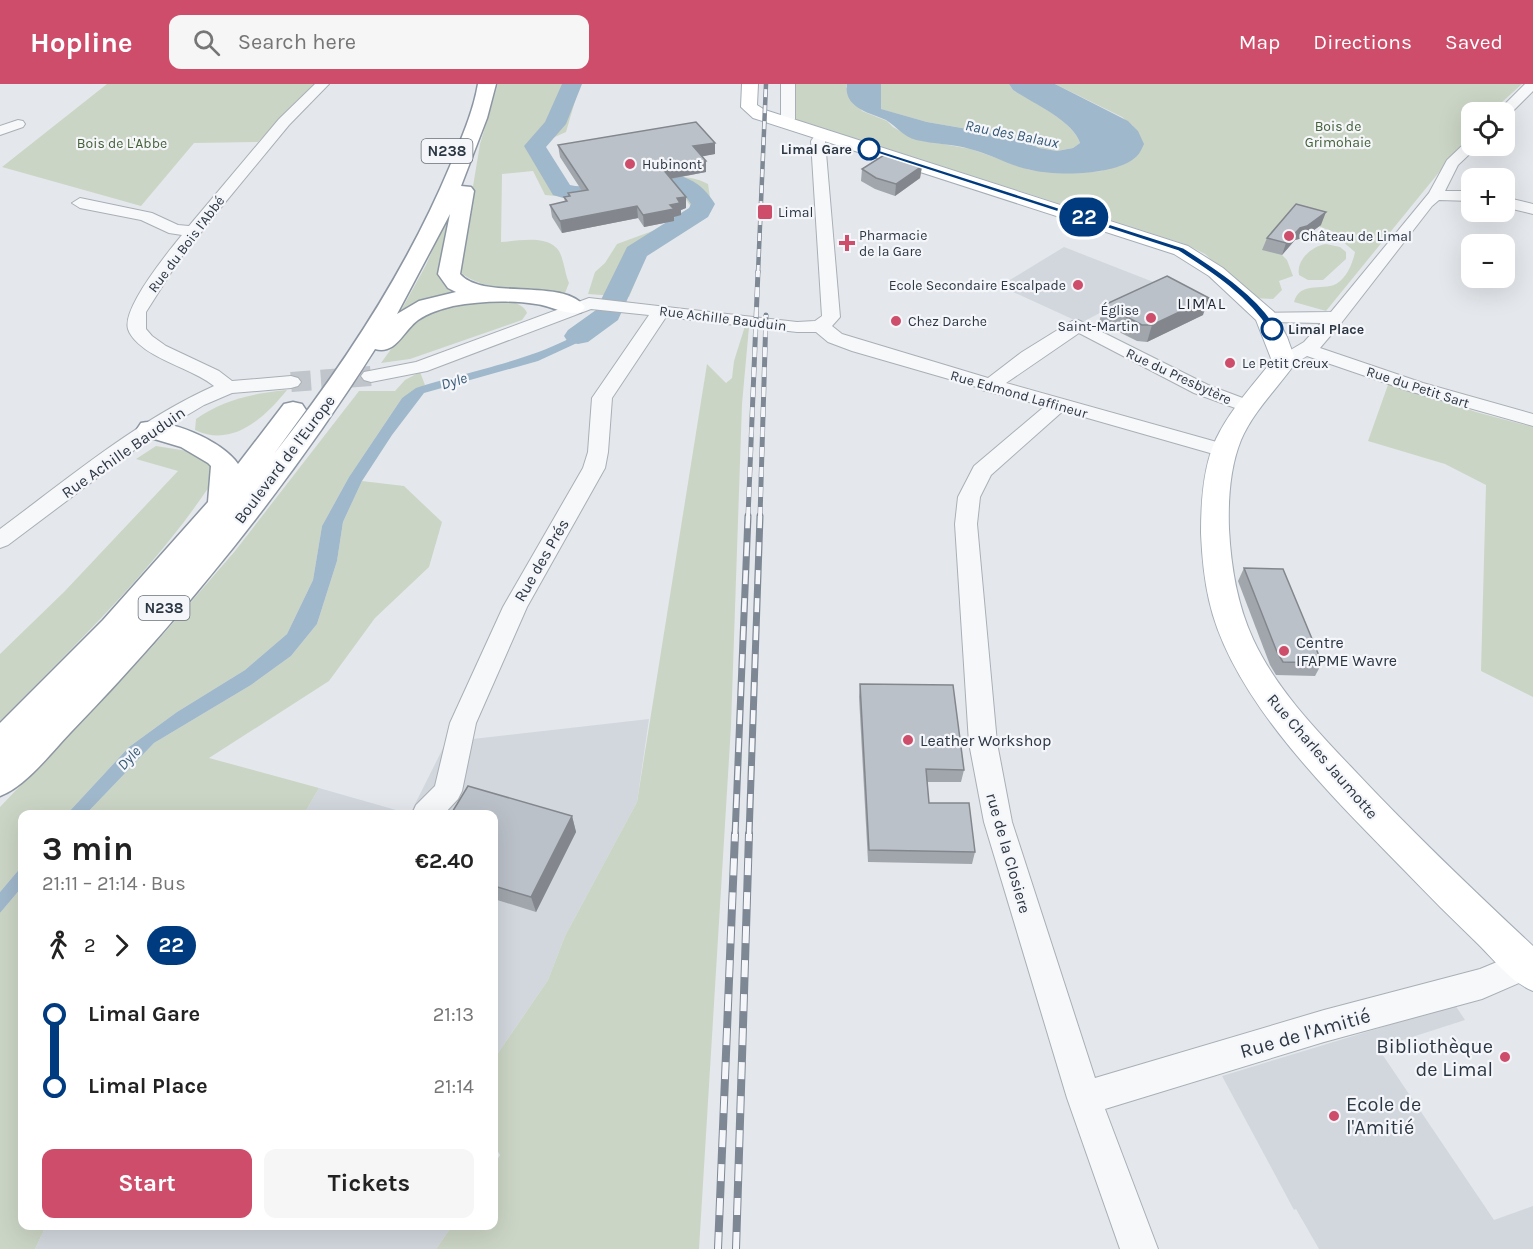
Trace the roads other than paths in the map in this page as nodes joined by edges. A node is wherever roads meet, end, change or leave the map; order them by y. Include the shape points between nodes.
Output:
1 (322, 84) edge
2 (470, 84) edge
3 (487, 84) edge
4 (750, 84) edge
5 (788, 84) edge
6 (1532, 87) edge
7 (1515, 103) edge
8 (1533, 104) edge
9 (1515, 108) edge
10 (785, 123) junction
11 (18, 124) dead end
12 (0, 131) edge
13 (823, 135) junction
14 (1461, 154) edge
15 (455, 178) junction
16 (1435, 195) junction
17 (1461, 196) edge
18 (80, 203) dead end
19 (1515, 205) edge
20 (1533, 209) edge
21 (195, 231) junction
22 (496, 295) junction
23 (573, 307) junction
24 (662, 310) junction
25 (1339, 314) junction
26 (1266, 317) junction
27 (820, 326) junction
28 (1305, 349) junction
29 (1284, 362) junction
30 (363, 369) junction
31 (989, 386) junction
32 (228, 387) junction
33 (297, 390) junction
34 (1058, 406) junction
35 (1249, 407) junction
36 (1533, 420) edge
37 (150, 429) junction
38 (199, 444) junction
39 (1224, 451) junction
40 (222, 503) junction
41 (0, 540) edge
42 (0, 745) edge
43 (0, 781) edge
44 (430, 810) edge
45 (1530, 968) edge
46 (1084, 1098) junction
47 (1139, 1249) edge

1 - 21 street, Rue du Bois l'Abbé via 284,122
2 - 33 highway, Boulevard de l'Europe / N238 via 451,141 392,269 359,320
3 - 15 highway, Boulevard de l'Europe / N238
4 - 10 main road via 748,101 752,110
5 - 10 street
6 - 7 street
8 - 9 street
10 - 13 main road
11 - 12 street
13 - 26 main road via 1181,250 1216,272
13 - 27 street via 818,141 831,317
14 - 16 street
15 - 22 highway via 464,186 449,274 460,286
15 - 30 highway, Boulevard de l'Europe / N238
16 - 17 street
16 - 25 street
18 - 21 street via 146,216 175,230
19 - 20 street
21 - 32 street, Rue du Bois l'Abbé via 140,305 136,329 151,345
22 - 23 highway via 561,301
22 - 30 highway via 449,299 413,313
23 - 24 street, Rue Achille Bauduin via 588,303
23 - 30 street via 420,367
24 - 27 street, Rue Achille Bauduin via 797,327
24 - 44 street, Rue des Prés via 602,398 594,468 515,607 463,723 448,791
25 - 26 street
25 - 28 street
26 - 29 main road
27 - 31 street, Rue Edmond Laffineur via 835,338 859,347
28 - 29 street
28 - 36 street, Rue du Petit Sart via 1416,387
29 - 35 main road, Rue Charles Jaumotte
30 - 43 highway, Boulevard de l'Europe / N238 via 130,648
31 - 34 street, Rue Edmond Laffineur
31 - 35 street, Rue du Presbytère via 1078,325 1201,388
32 - 33 street, Rue Achille Bauduin
32 - 37 street, Rue Achille Bauduin
33 - 38 highway via 266,426 225,444
33 - 40 highway, Boulevard de l'Europe / N238
34 - 39 street, Rue Edmond Laffineur
34 - 46 street, rue de la Closiere via 982,471 969,497 966,524 983,743 998,822
35 - 39 main road, Rue Charles Jaumotte
37 - 38 highway
37 - 41 street, Rue Achille Bauduin
38 - 40 highway via 219,456 225,465
39 - 45 main road, Rue Charles Jaumotte via 1216,484 1216,571 1223,604 1252,669 1275,706 1369,810
40 - 42 highway, Boulevard de l'Europe / N238 via 101,641
45 - 46 street, Rue de l'Amitié
46 - 47 street, rue de la Closiere

